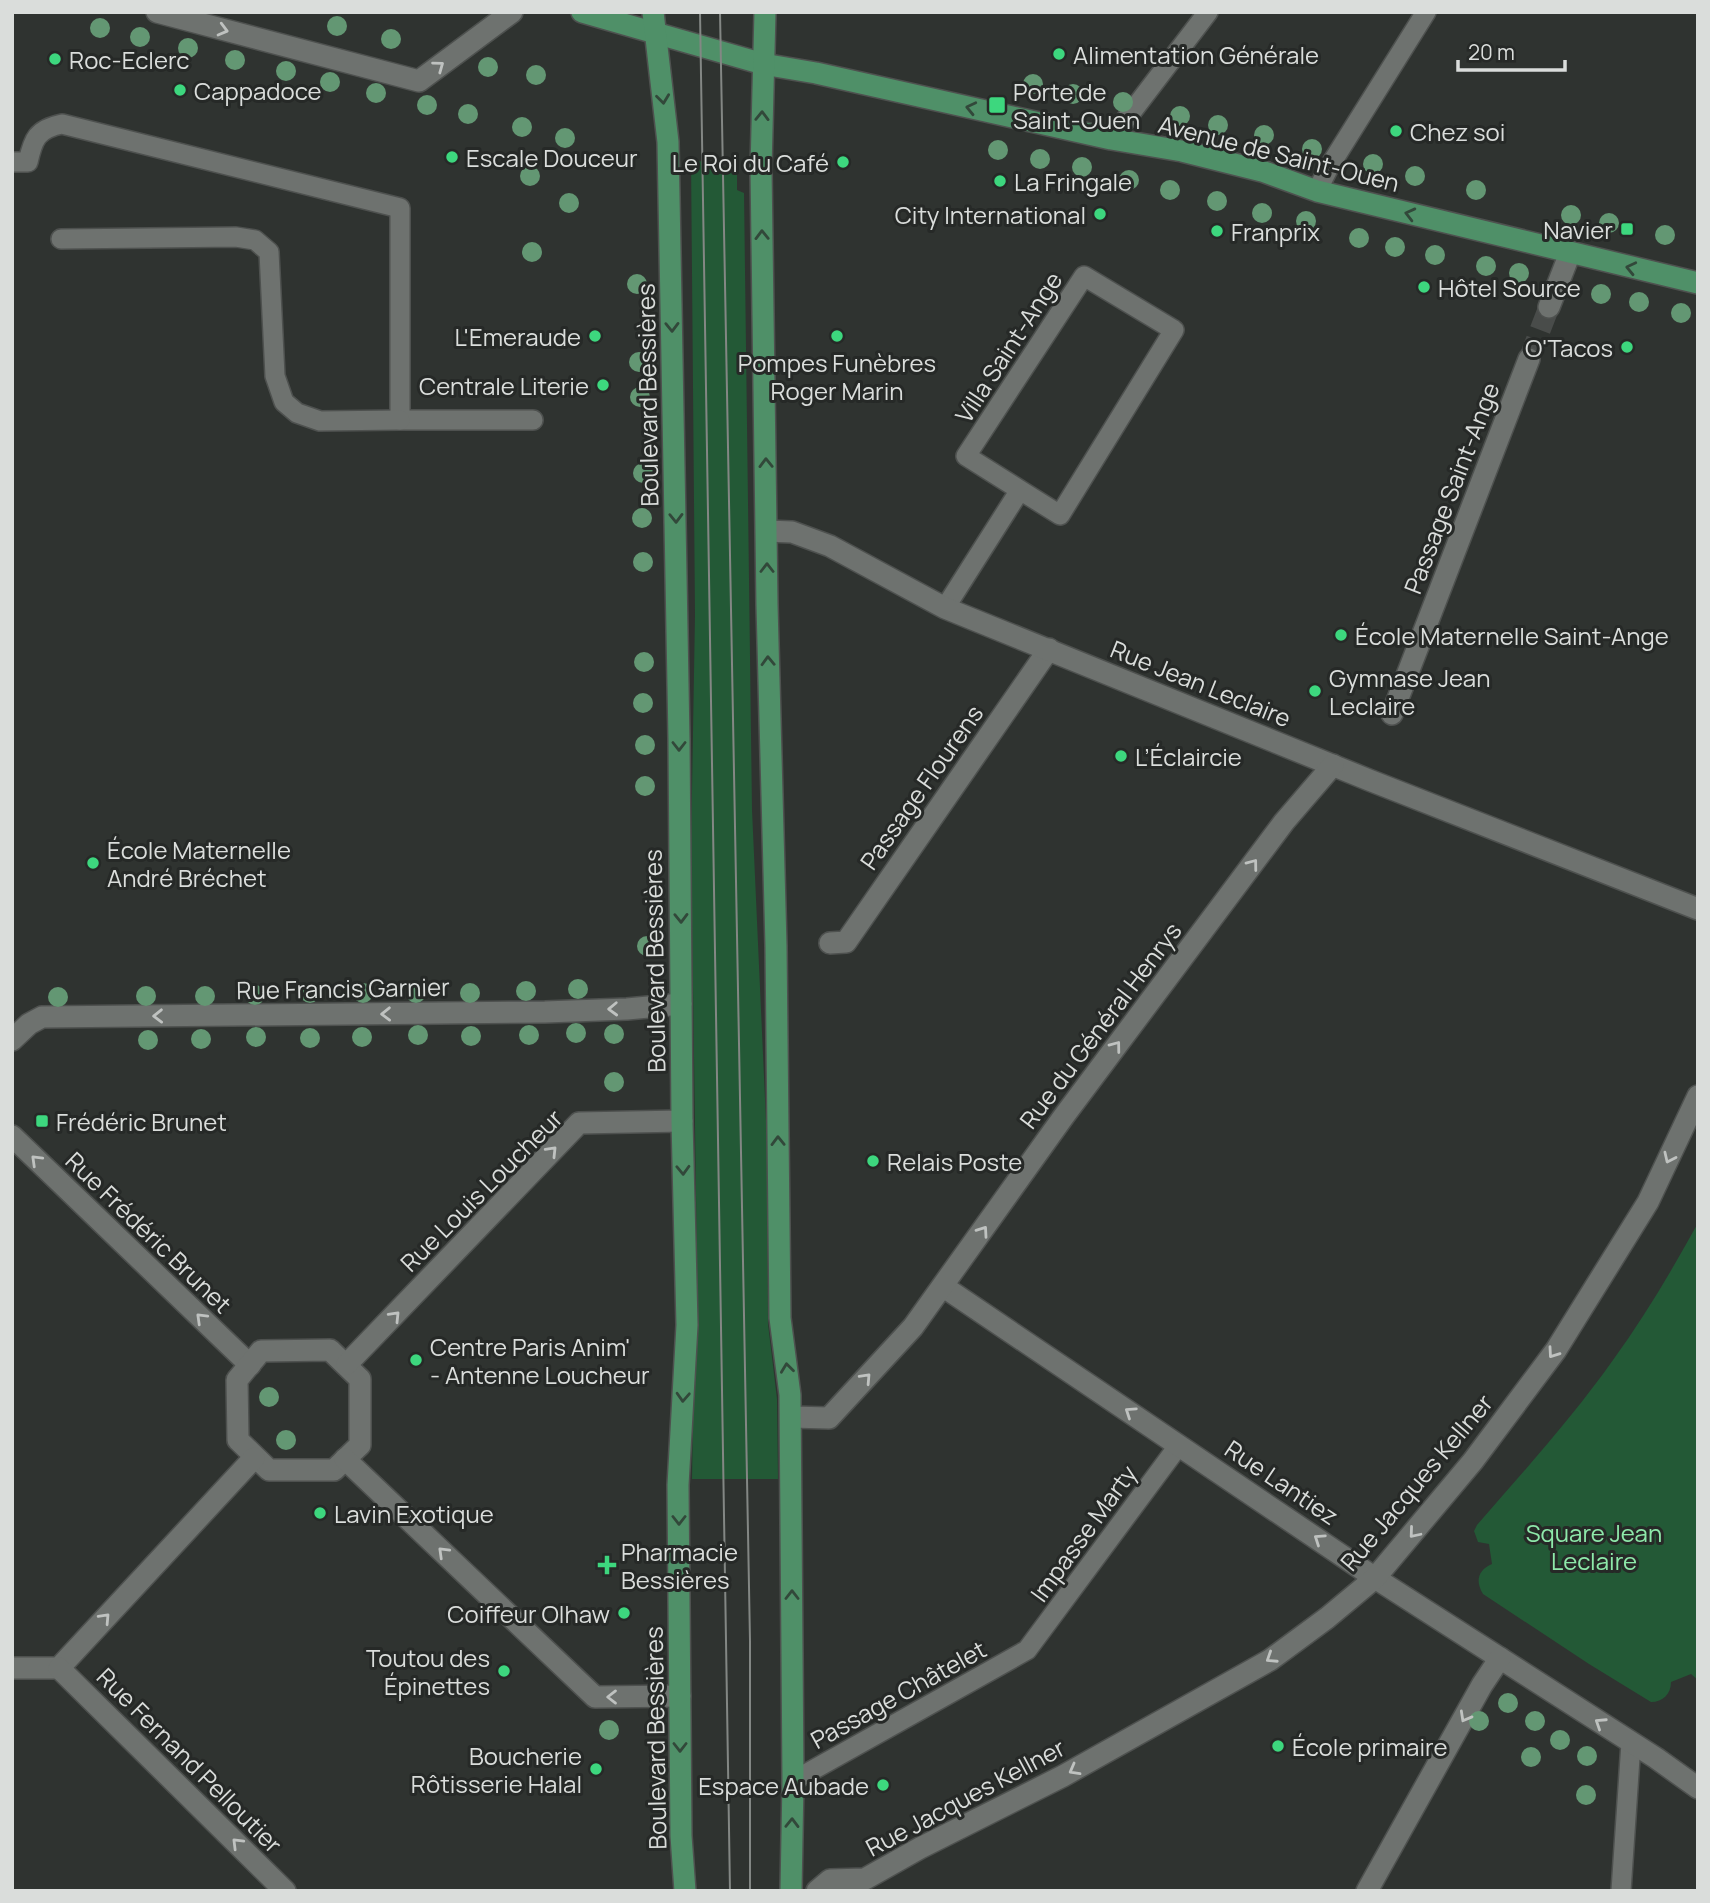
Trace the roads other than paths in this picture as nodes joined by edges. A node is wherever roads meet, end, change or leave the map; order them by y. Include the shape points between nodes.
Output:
1 (158, 12) edge
2 (512, 12) edge
3 (582, 12) edge
4 (765, 12) edge
5 (1208, 12) edge
6 (1426, 12) edge
7 (654, 22) edge
8 (763, 64) junction
9 (1111, 139) junction
10 (12, 162) edge
11 (1317, 191) junction
12 (61, 239) dead end
13 (1570, 253) junction
14 (1698, 283) edge
15 (1549, 307) tunnel mouth
16 (1529, 359) tunnel mouth
17 (400, 420) junction
18 (533, 420) dead end
19 (1020, 490) junction
20 (767, 531) junction
21 (945, 608) junction
22 (1049, 649) junction
23 (1392, 714) dead end
24 (1333, 765) junction
25 (1698, 909) edge
26 (830, 943) dead end
27 (681, 1004) junction
28 (12, 1040) edge
29 (1698, 1096) edge
30 (682, 1121) junction
31 (12, 1136) edge
32 (944, 1287) junction
33 (347, 1364) junction
34 (250, 1365) junction
35 (791, 1418) junction
36 (1179, 1445) junction
37 (254, 1458) junction
38 (345, 1459) junction
39 (1375, 1578) junction
40 (1027, 1650) joint
41 (1500, 1658) junction
42 (12, 1668) edge
43 (59, 1668) junction
44 (680, 1696) junction
45 (1631, 1743) junction
46 (793, 1782) junction
47 (1698, 1788) edge
48 (865, 1885) edge
49 (285, 1891) edge
50 (685, 1891) edge
51 (791, 1891) edge
52 (817, 1891) edge
53 (1367, 1891) edge
54 (1621, 1891) edge

1 -> 2 street via 419,81
3 - 7 main road, Avenue de Saint-Ouen
4 - 8 main road
5 - 9 lane
6 - 11 lane
7 - 8 main road, Avenue de Saint-Ouen
7 -> 27 main road, Boulevard Bessières via 668,142
9 -> 8 main road, Avenue de Saint-Ouen
20 -> 8 main road
9 - 11 main road, Avenue de Saint-Ouen via 1262,171
10 - 17 lane via 27,162 33,141 47,127 62,124 400,208
13 -> 11 main road, Avenue de Saint-Ouen
12 - 17 lane via 255,240 269,253 275,376 284,402 297,413 320,421
14 -> 13 main road, Avenue de Saint-Ouen
13 - 15 street
16 - 23 street, Passage Saint-Ange
17 - 18 lane
19 - 19 lane, Villa Saint-Ange via 1060,515 1174,330 1084,276 965,456
19 - 21 lane
20 - 21 street, Rue Jean Leclaire via 792,531 830,546
35 -> 20 main road via 780,1318
21 - 22 street, Rue Jean Leclaire
22 - 24 street, Rue Jean Leclaire
22 - 26 street, Passage Flourens via 846,942
24 - 25 street, Rue Jean Leclaire
32 -> 24 street, Rue du Général Henrys via 1064,1116 1284,822
27 -> 28 street, Rue Francis Garnier via 545,1012 43,1017
27 - 30 main road, Boulevard Bessières
29 -> 39 street, Rue Jacques Kellner via 1648,1202 1556,1350 1473,1461
33 -> 30 street, Rue Louis Loucheur via 579,1123
30 -> 44 main road, Boulevard Bessières via 687,1325 678,1485
34 -> 31 street, Rue Frédéric Brunet
35 -> 32 street, Rue du Général Henrys via 829,1418
36 -> 32 street, Rue Lantiez
33 - 34 street via 330,1350 261,1351
33 - 38 street via 360,1379 360,1445
34 - 37 street via 237,1380 238,1440
46 -> 35 main road
39 -> 36 street, Rue Lantiez
36 - 40 lane, Impasse Marty
37 - 38 street via 269,1471 334,1471
43 -> 37 street
44 -> 38 street via 595,1697
39 - 41 street, Rue Lantiez
39 -> 48 street, Rue Jacques Kellner via 1270,1660 1063,1776 920,1848
40 - 46 lane, Passage Châtelet
45 -> 41 street, Rue Lantiez
41 -> 53 street
42 - 43 street
49 -> 43 street, Rue Fernand Pelloutier
44 -> 50 main road, Boulevard Bessières
45 - 47 street, Rue Lantiez
45 - 54 lane
51 -> 46 main road
48 - 52 street, Rue Jacques Kellner via 830,1880

